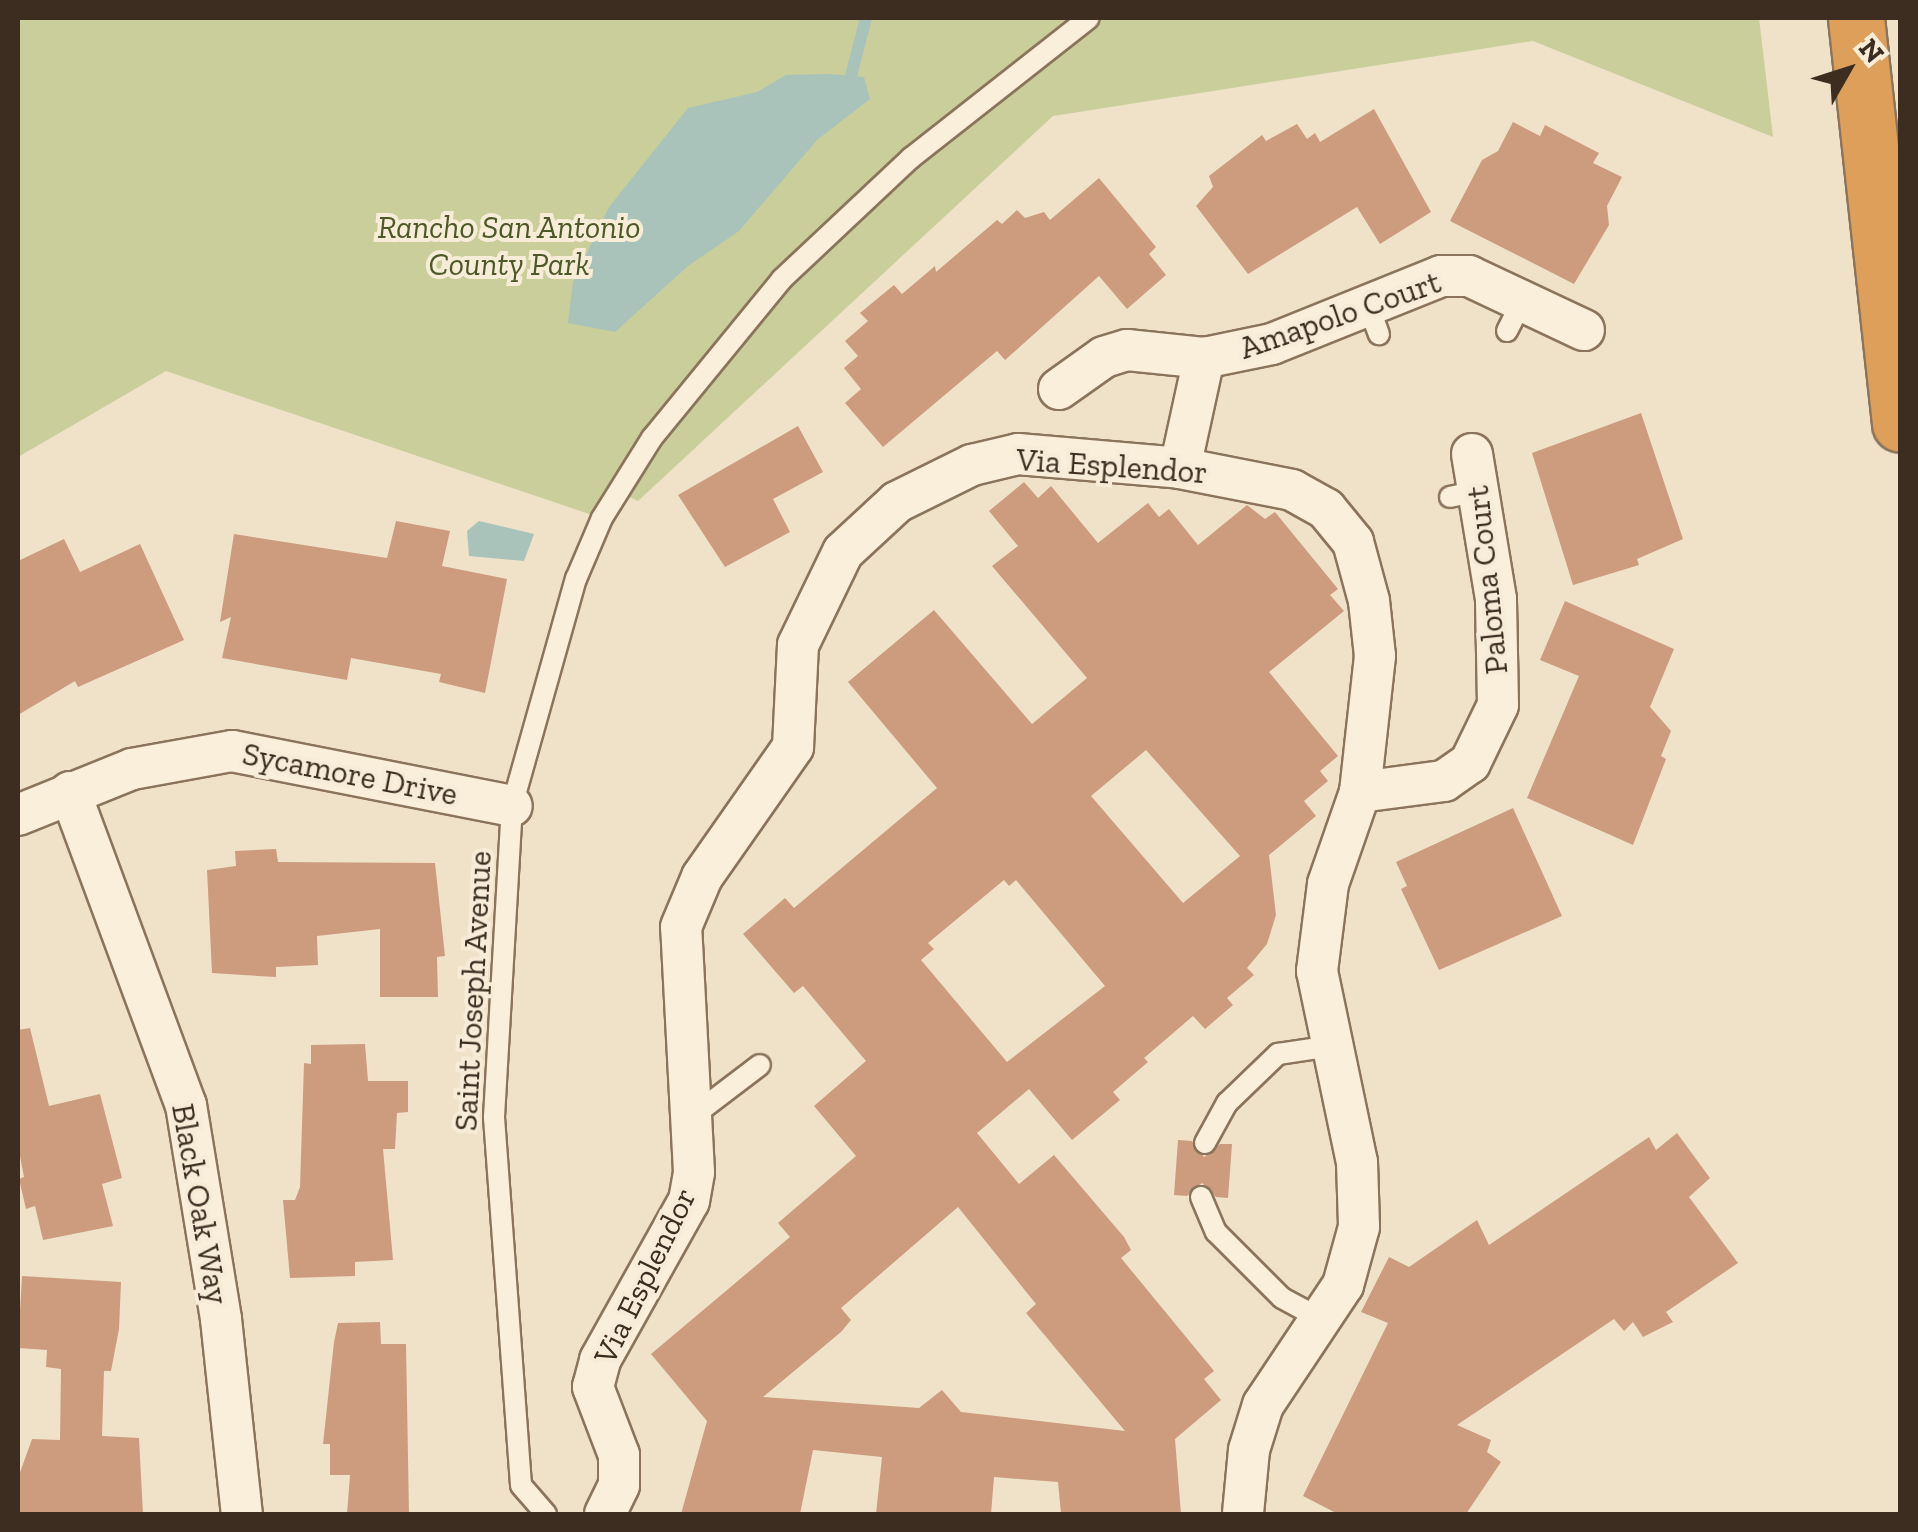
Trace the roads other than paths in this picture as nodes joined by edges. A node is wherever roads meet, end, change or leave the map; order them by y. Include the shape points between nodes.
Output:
1 (1089, 18) edge
2 (1856, 18) edge
3 (1584, 330) dead end
4 (1204, 358) junction
5 (1060, 389) dead end
6 (1900, 424) edge
7 (1180, 468) junction
8 (1467, 481) dead end
9 (70, 792) junction
10 (1360, 792) junction
11 (512, 806) junction
12 (18, 815) edge
13 (1332, 1046) junction
14 (760, 1065) dead end
15 (687, 1120) junction
16 (1204, 1142) dead end
17 (1201, 1197) dead end
18 (1321, 1319) junction
19 (242, 1514) edge
20 (546, 1514) edge
21 (605, 1514) edge
22 (1243, 1514) edge

1 - 11 lane, Saint Joseph Avenue via 911,158 823,238 745,319 652,438 602,518 576,578
2 - 6 highway
3 - 4 street, Amapolo Court via 1515,317 1469,276 1440,276 1374,320
4 - 5 street, Amapolo Court via 1127,350
4 - 7 street, Amapolo Court
7 - 10 street, Via Esplendor via 1292,490 1326,509 1353,542 1370,601 1375,656
7 - 15 street, Via Esplendor via 1018,454 972,465 897,502 842,552 798,645 793,747 702,878 681,927
8 - 10 street, Paloma Court via 1483,635 1498,705 1470,763 1444,781
9 - 11 street, Sycamore Drive via 144,766 232,751
9 - 12 street, Sycamore Drive
9 - 19 street, Black Oak Way via 186,1105 221,1320
10 - 13 street, Via Esplendor via 1321,914 1317,971
11 - 20 lane, Saint Joseph Avenue via 494,1117 521,1486
13 - 16 lane via 1278,1054 1227,1103
13 - 18 street, Via Esplendor via 1357,1162 1359,1228 1343,1285
14 - 15 lane
15 - 21 street, Via Esplendor via 694,1172 689,1200 600,1360 594,1387 619,1456 619,1485
17 - 18 lane via 1216,1232 1282,1298
18 - 22 street, Via Esplendor via 1263,1405

